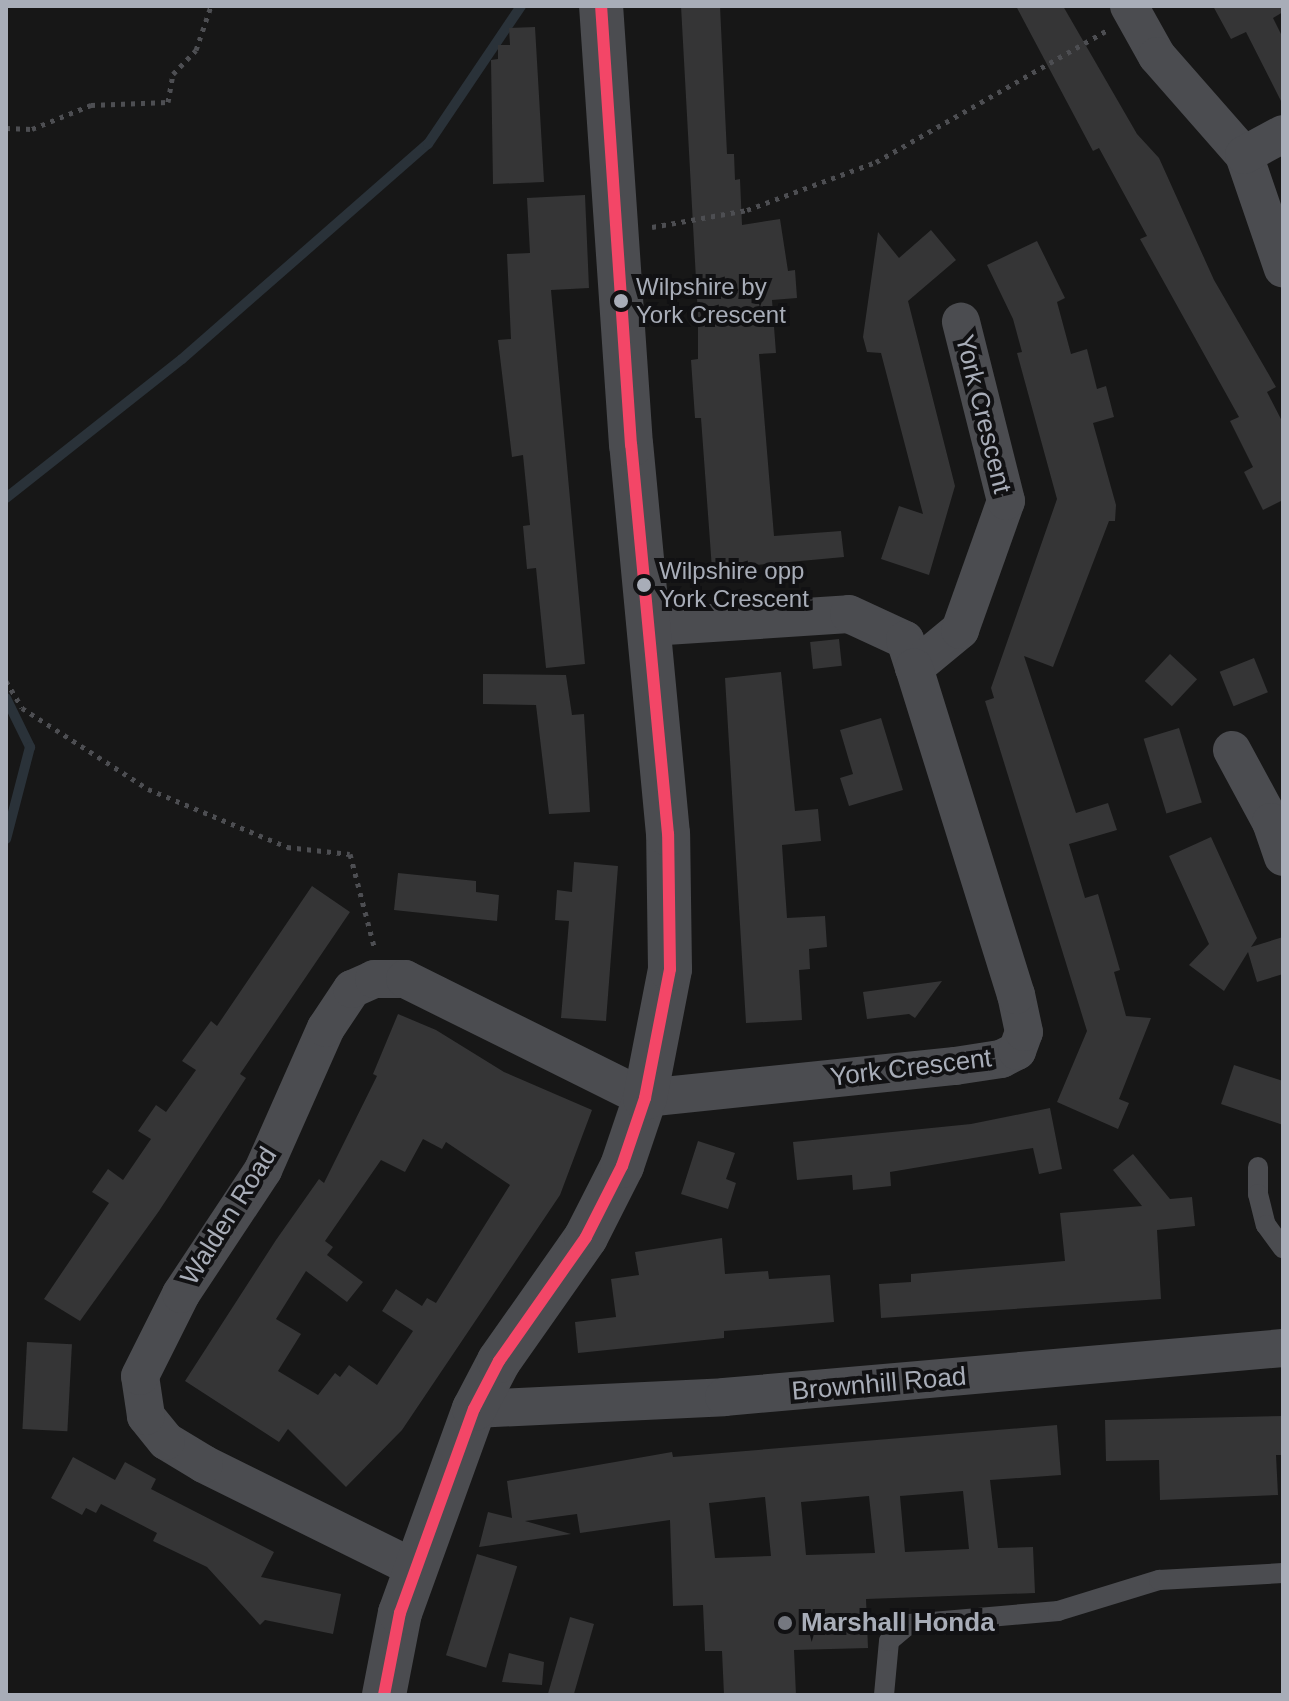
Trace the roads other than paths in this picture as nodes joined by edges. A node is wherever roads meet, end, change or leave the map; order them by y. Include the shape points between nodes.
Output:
1 (601, 6) edge
2 (1124, 15) edge
3 (1283, 134) edge
4 (1244, 155) junction
5 (1283, 269) edge
6 (961, 322) dead end
7 (650, 627) junction
8 (914, 668) junction
9 (1232, 750) dead end
10 (1277, 820) edge
11 (1283, 857) edge
12 (645, 1098) junction
13 (1258, 1167) dead end
14 (1283, 1248) edge
15 (1283, 1348) edge
16 (474, 1409) junction
17 (414, 1568) junction
18 (1283, 1573) edge
19 (384, 1695) edge
20 (884, 1695) edge

1 - 7 street
2 - 4 street
3 - 4 street
4 - 5 street
6 - 8 street, York Crescent via 1006,501 960,630
7 - 8 street, York Crescent via 849,614 905,640
7 - 12 street via 668,834 670,969
8 - 12 street, York Crescent via 1016,995 1024,1032 1017,1051 1001,1059 955,1066
9 - 10 street
10 - 11 street
12 - 16 street via 622,1166 586,1237 499,1361
12 - 17 street, Walden Road via 405,979 374,979 352,989 326,1028 263,1170 181,1294 140,1376 146,1416 166,1441
13 - 14 lane via 1266,1225
15 - 16 street, Brownhill Road via 724,1397
16 - 17 street
17 - 19 street
18 - 20 lane via 1159,1580 1058,1611 909,1624 889,1641

